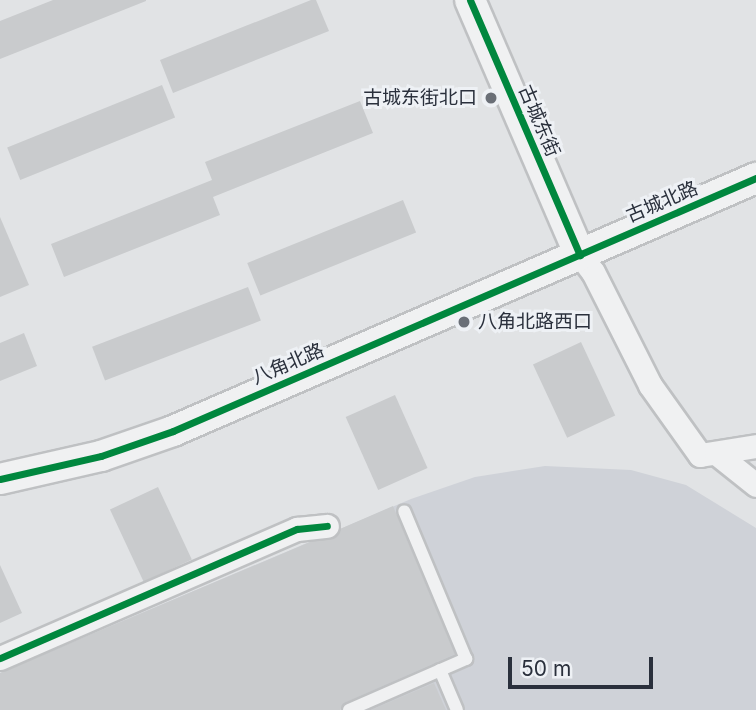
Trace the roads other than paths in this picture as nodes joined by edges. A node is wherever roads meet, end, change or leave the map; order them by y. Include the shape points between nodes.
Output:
1 (470, 0) edge
2 (756, 178) edge
3 (580, 255) junction
4 (756, 446) edge
5 (716, 453) junction
6 (0, 479) edge
7 (756, 485) edge
8 (404, 511) dead end
9 (327, 526) dead end
10 (0, 659) edge
11 (440, 670) junction
12 (349, 710) edge
13 (457, 710) edge

1 - 3 street, 古城东街
2 - 3 street, 古城北路
3 - 5 street via 650,385 700,456
3 - 6 street, 八角北路 via 173,431 101,456
4 - 5 street
5 - 7 street
8 - 11 lane via 466,659
9 - 10 street via 297,529
11 - 12 lane
11 - 13 lane

